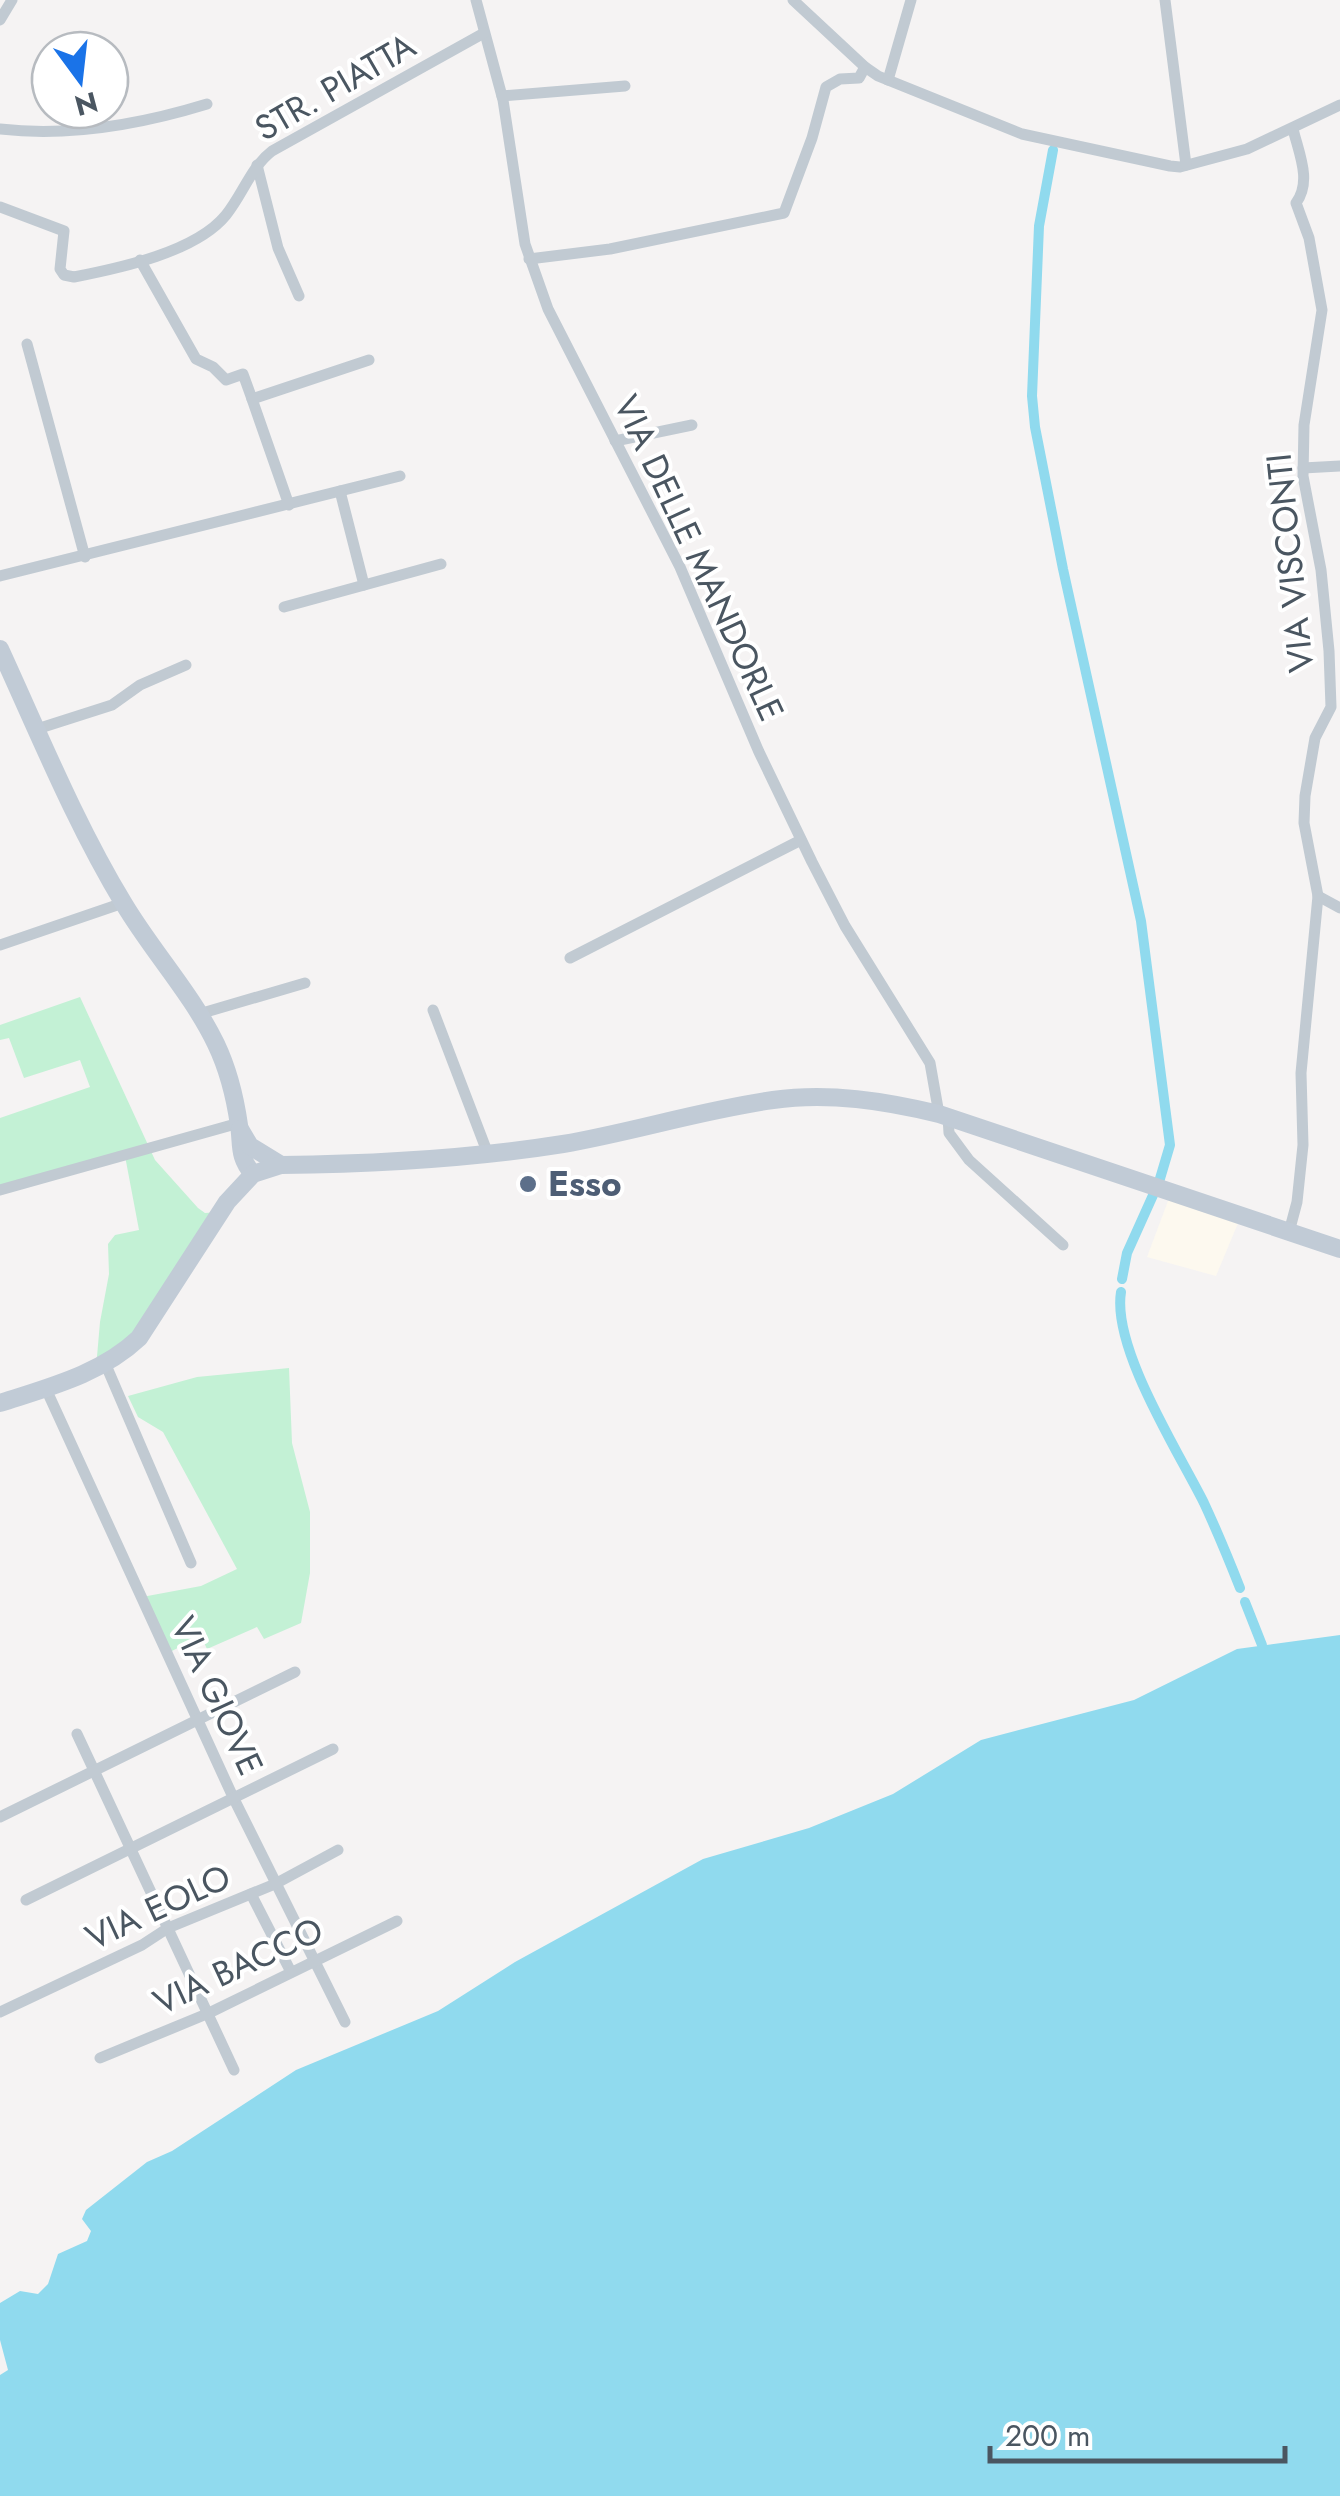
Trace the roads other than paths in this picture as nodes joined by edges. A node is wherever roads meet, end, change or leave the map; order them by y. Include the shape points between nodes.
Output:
1 (12, 0) edge
2 (476, 0) edge
3 (794, 0) edge
4 (912, 0) edge
5 (1165, 0) edge
6 (0, 20) edge
7 (484, 33) junction
8 (865, 67) junction
9 (888, 80) junction
10 (625, 86) dead end
11 (502, 96) junction
12 (207, 104) dead end
13 (1340, 105) edge
14 (0, 129) edge
15 (1293, 129) junction
16 (258, 165) junction
17 (1186, 165) junction
18 (0, 208) edge
19 (529, 259) junction
20 (140, 260) junction
21 (300, 296) dead end
22 (27, 344) dead end
23 (369, 360) dead end
24 (252, 399) junction
25 (692, 425) dead end
26 (616, 441) junction
27 (1340, 466) edge
28 (1303, 468) junction
29 (400, 476) dead end
30 (340, 491) junction
31 (288, 505) junction
32 (85, 557) junction
33 (441, 564) dead end
34 (0, 576) edge
35 (364, 585) junction
36 (284, 607) dead end
37 (0, 649) edge
38 (186, 666) dead end
39 (1335, 702) edge
40 (37, 729) junction
41 (801, 840) junction
42 (1318, 896) junction
43 (123, 903) junction
44 (1340, 908) edge
45 (0, 945) edge
46 (570, 958) dead end
47 (305, 983) dead end
48 (433, 1010) dead end
49 (198, 1014) junction
50 (944, 1116) junction
51 (240, 1126) junction
52 (245, 1149) junction
53 (488, 1154) junction
54 (282, 1165) junction
55 (253, 1174) junction
56 (0, 1190) edge
57 (227, 1202) junction
58 (1289, 1232) junction
59 (1064, 1245) dead end
60 (1340, 1249) edge
61 (105, 1364) junction
62 (46, 1389) junction
63 (0, 1403) edge
64 (191, 1563) dead end
65 (295, 1672) dead end
66 (198, 1716) junction
67 (77, 1734) dead end
68 (333, 1749) dead end
69 (93, 1770) junction
70 (233, 1798) junction
71 (0, 1817) edge
72 (130, 1849) junction
73 (338, 1850) dead end
74 (275, 1884) junction
75 (251, 1894) junction
76 (26, 1900) dead end
77 (397, 1921) dead end
78 (168, 1928) junction
79 (316, 1960) junction
80 (292, 1972) junction
81 (0, 2012) edge
82 (209, 2013) junction
83 (345, 2022) dead end
84 (100, 2058) dead end
85 (234, 2070) dead end

1 - 6 street
2 - 7 street, VIA DELLE MANDORLE
3 - 8 street
4 - 9 street
5 - 17 street
7 - 11 street, VIA DELLE MANDORLE
7 - 16 street, STR. PIATTA via 272,151
8 - 9 street
8 - 19 street via 859,78 826,87 784,213
9 - 17 street via 1022,134 1150,164
10 - 11 street
11 - 19 street, VIA DELLE MANDORLE
12 - 14 street via 139,122
13 - 15 street
15 - 17 street
15 - 28 street, VIA VISCONTI via 1304,172 1297,212 1309,238 1322,310
16 - 20 street, STR. PIATTA via 221,222 203,236
16 - 21 street via 278,248
18 - 20 street, STR. PIATTA via 64,231 64,274 94,274
19 - 26 street, VIA DELLE MANDORLE
20 - 24 street via 196,359 226,380 243,374
22 - 32 street
23 - 24 street
24 - 31 street
25 - 26 street
26 - 41 street, VIA DELLE MANDORLE via 680,567
27 - 28 street
28 - 39 street, VIA VISCONTI
29 - 30 street
30 - 31 street
30 - 35 street
31 - 32 street
32 - 34 street
33 - 35 street
35 - 36 street
37 - 40 main road
38 - 40 street via 112,705
39 - 42 street, VIA VISCONTI via 1315,738 1305,796
40 - 43 main road
41 - 46 street
41 - 50 street, VIA DELLE MANDORLE via 844,926 930,1064
42 - 44 street
42 - 58 street, VIA VISCONTI via 1301,1073 1303,1145
43 - 45 street
43 - 49 main road
47 - 49 street
48 - 53 street
49 - 51 main road via 228,1071
50 - 53 main road via 858,1099 776,1100
50 - 58 main road
50 - 59 street, VIA DELLE MANDORLE via 969,1160
51 - 52 main road
51 - 56 street
52 - 54 main road
52 - 55 main road via 244,1164
52 - 57 main road
53 - 54 main road
54 - 55 main road
55 - 57 main road
57 - 61 main road via 139,1338
58 - 60 main road
61 - 62 main road
61 - 64 street
62 - 63 main road
62 - 66 street, VIA GIOVE
65 - 66 street
66 - 69 street
66 - 70 street, VIA GIOVE
67 - 69 street
68 - 70 street
69 - 71 street
69 - 72 street
70 - 72 street
70 - 74 street, VIA GIOVE
72 - 76 street
72 - 78 street
73 - 74 street, VIA EOLO
74 - 75 street, VIA EOLO
74 - 79 street, VIA GIOVE
75 - 78 street, VIA EOLO
75 - 80 street
77 - 79 street, VIA BACCO
78 - 81 street, VIA EOLO
78 - 82 street
79 - 80 street, VIA BACCO
79 - 83 street, VIA GIOVE
80 - 82 street, VIA BACCO
82 - 84 street, VIA BACCO
82 - 85 street

